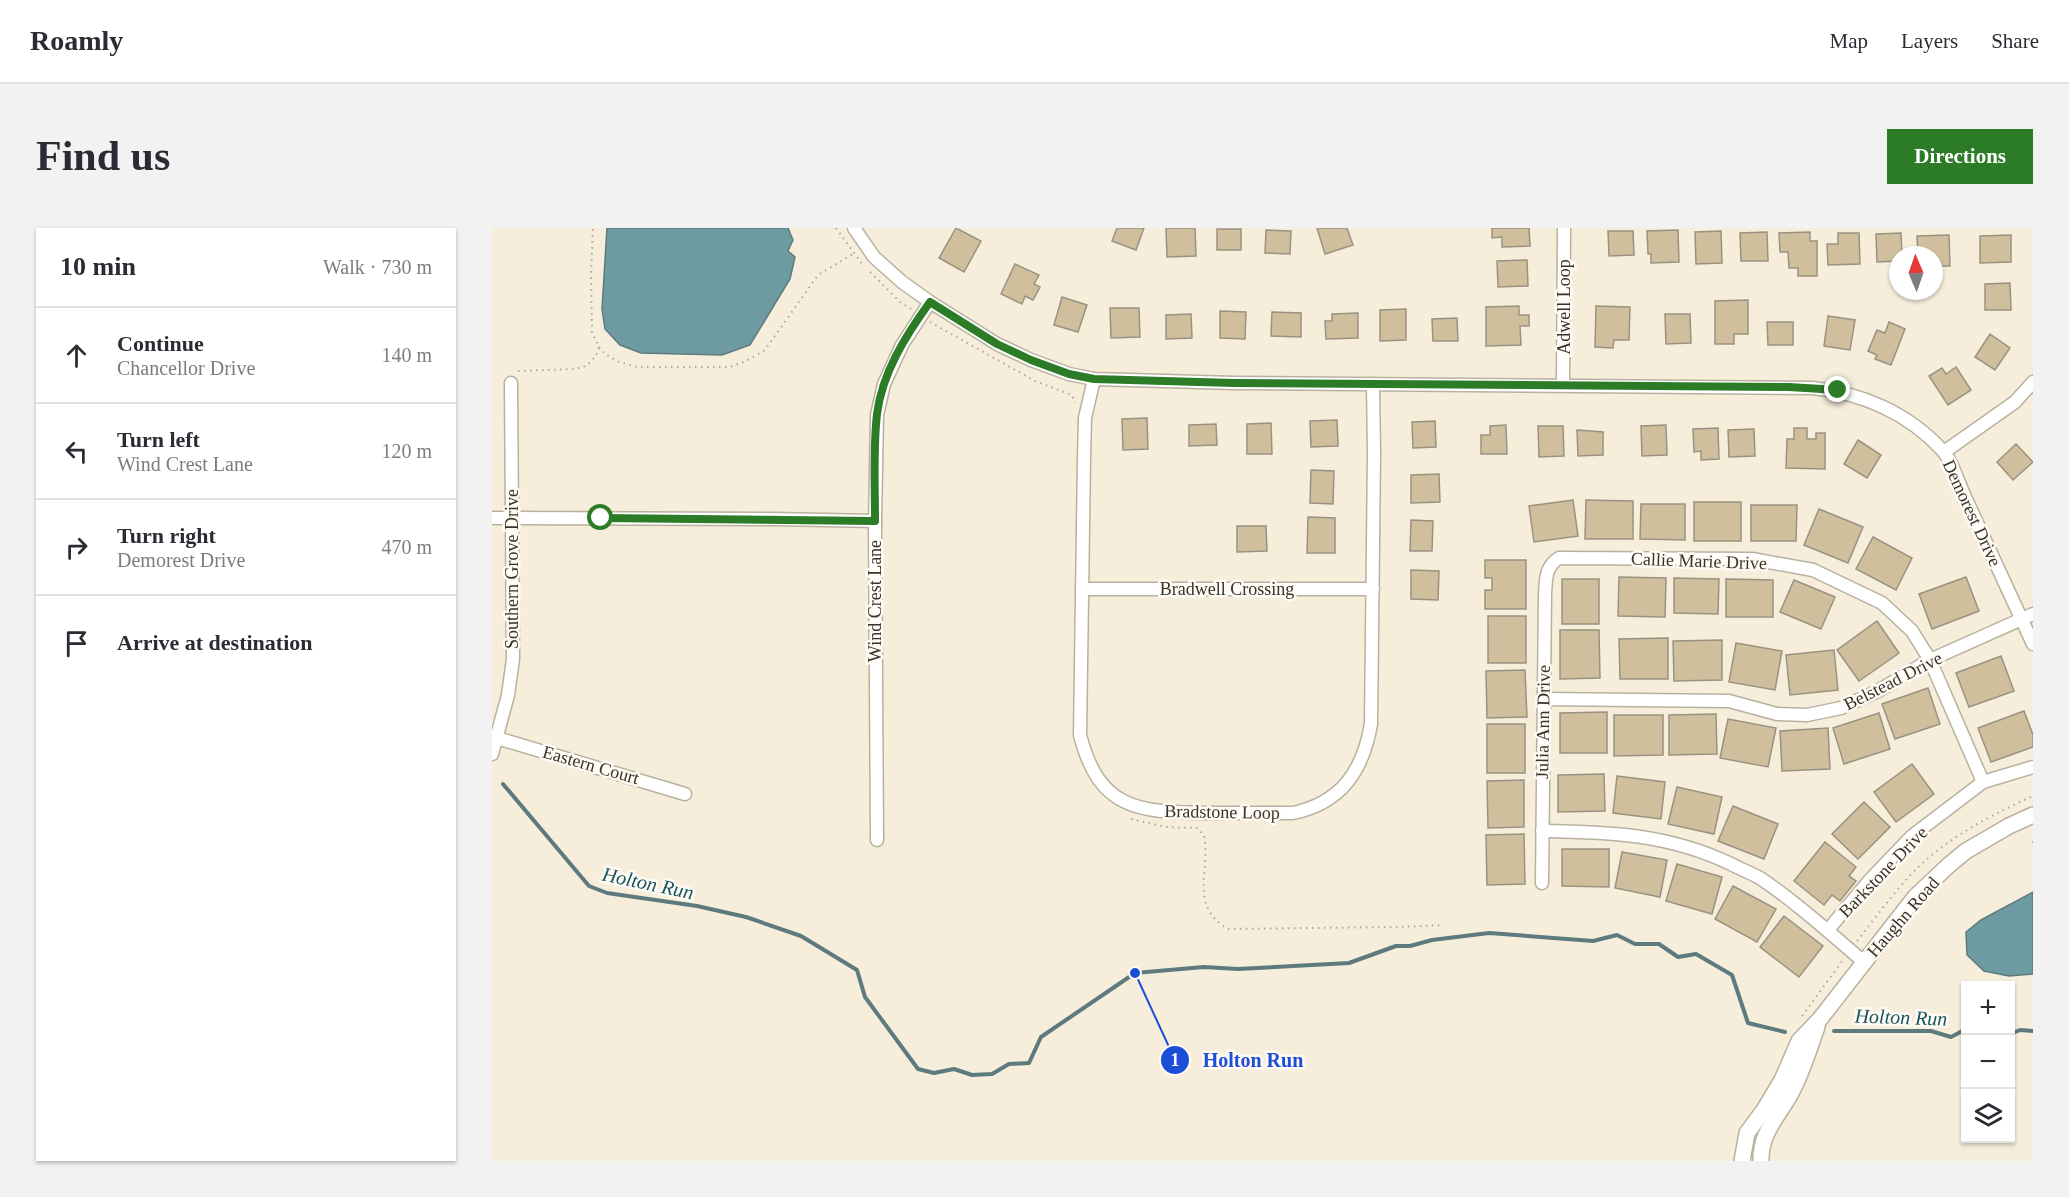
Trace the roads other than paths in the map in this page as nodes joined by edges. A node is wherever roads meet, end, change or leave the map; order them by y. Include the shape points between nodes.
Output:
1 (854, 228) edge
2 (1564, 228) edge
3 (930, 302) junction
4 (1094, 379) junction
5 (2033, 382) edge
6 (511, 383) road end
7 (1373, 384) junction
8 (1563, 385) junction
9 (1944, 452) junction
10 (492, 518) edge
11 (512, 518) junction
12 (875, 521) junction
13 (1552, 563) joint
14 (1082, 589) junction
15 (1373, 589) junction
16 (2027, 616) edge
17 (2033, 644) edge
18 (1930, 660) junction
19 (1543, 699) junction
20 (497, 738) junction
21 (492, 754) edge
22 (2033, 767) edge
23 (1983, 782) junction
24 (685, 794) dead end
25 (2033, 815) edge
26 (1542, 831) junction
27 (877, 840) dead end
28 (1542, 883) dead end
29 (1828, 930) junction
30 (1864, 962) junction
31 (1820, 1019) junction
32 (1742, 1161) edge
33 (1761, 1161) edge

1 - 3 street, Demorest Drive via 873,257
2 - 8 street, Adwell Loop
3 - 4 street, Demorest Drive via 997,344 1069,374
3 - 12 street, Wind Crest Lane via 902,345 884,384 877,415
4 - 7 street, Demorest Drive
4 - 14 street, Bradstone Loop via 1085,429
5 - 9 street via 2015,402
6 - 11 street, Southern Grove Drive
7 - 8 street, Demorest Drive
7 - 15 street, Bradstone Loop
8 - 9 street, Demorest Drive via 1838,390 1899,415
9 - 16 street, Demorest Drive
10 - 11 street
11 - 12 street
11 - 20 street, Southern Grove Drive via 513,659
12 - 27 street, Wind Crest Lane
13 - 18 street, Callie Marie Drive via 1559,558 1752,559 1813,570 1882,603 1912,632
13 - 19 street, Julia Ann Drive via 1547,570
14 - 15 street, Bradwell Crossing
14 - 15 street, Bradstone Loop via 1080,735 1102,783 1121,800 1160,812 1293,813 1307,810 1339,792 1352,778 1368,744
16 - 17 street, Demorest Drive
16 - 18 street, Belstead Drive
18 - 19 street, Belstead Drive via 1841,708 1807,716 1777,714 1729,701
18 - 23 street, Callie Marie Drive
19 - 26 street, Julia Ann Drive
20 - 21 street, Southern Grove Drive
20 - 24 street, Eastern Court
22 - 23 street, Barkstone Drive
23 - 29 street, Barkstone Drive via 1912,836
25 - 30 street, Haughn Road via 1989,836 1949,865 1915,897
26 - 28 street, Julia Ann Drive
26 - 29 street via 1609,832 1662,840 1714,856 1758,877
29 - 30 street
30 - 31 street, Haughn Road
31 - 32 street, Haughn Road via 1799,1041 1782,1080 1747,1133
31 - 33 street, Haughn Road via 1791,1093 1768,1127

